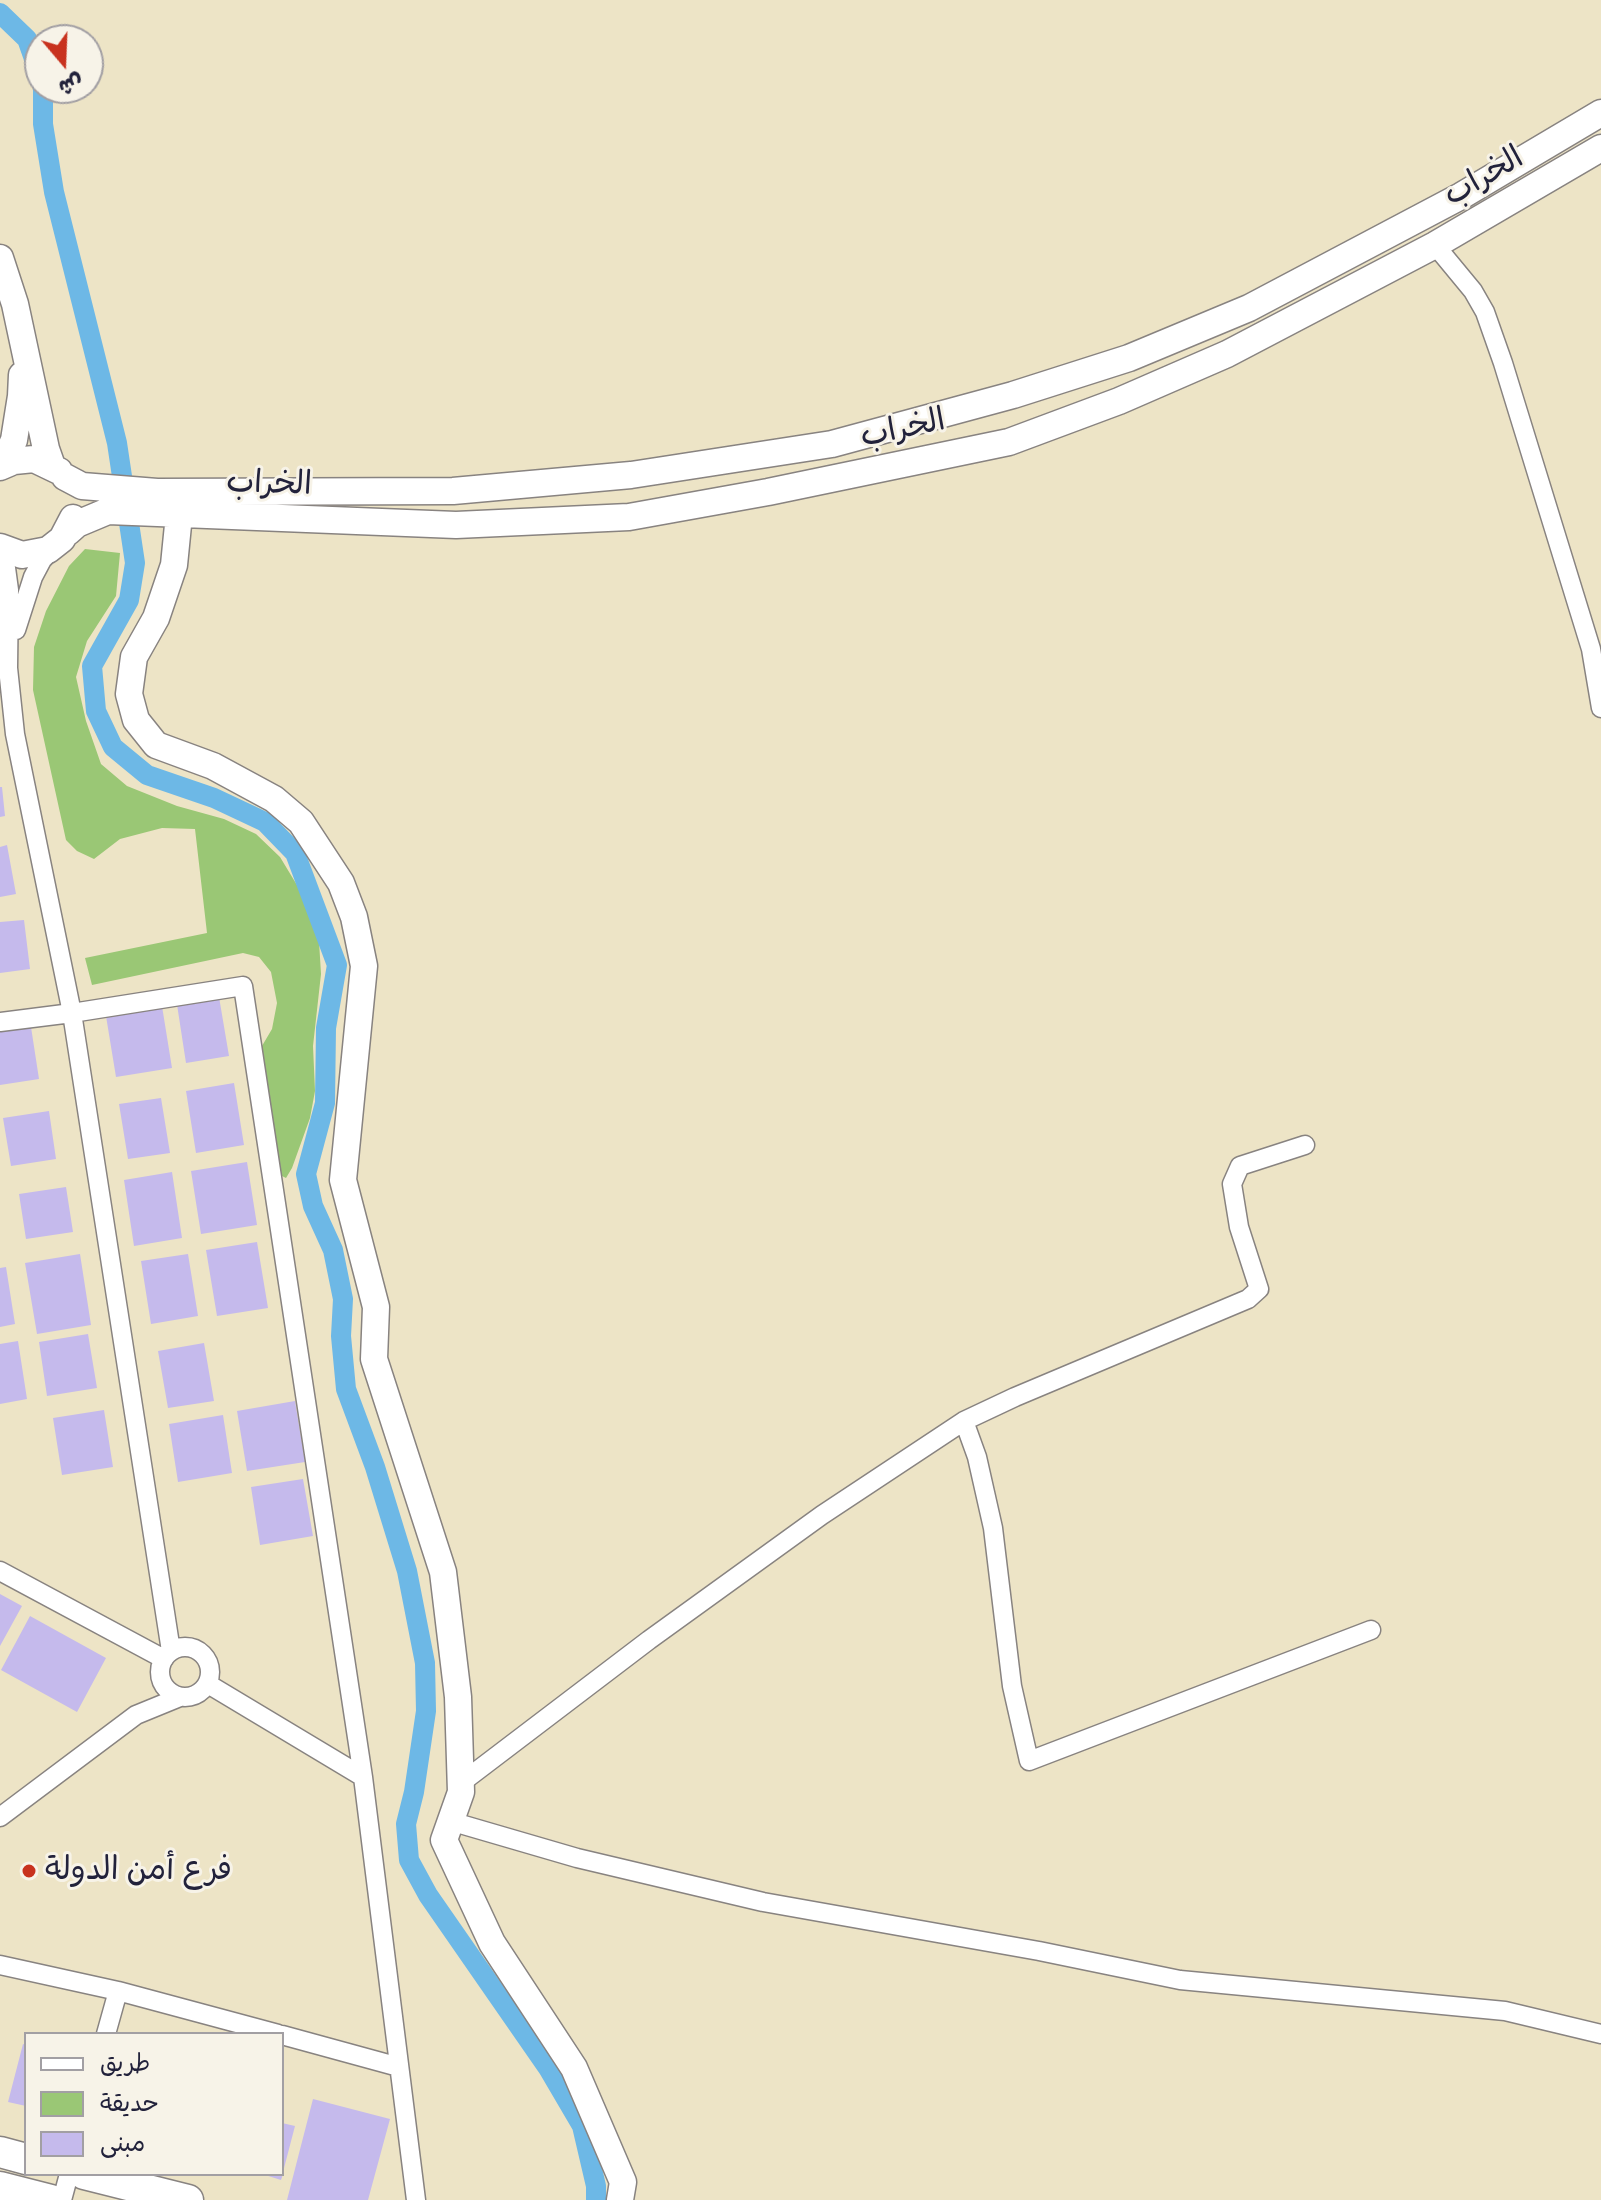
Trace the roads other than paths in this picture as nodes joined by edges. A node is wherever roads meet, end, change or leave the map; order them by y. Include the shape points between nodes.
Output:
1 (1601, 113) edge
2 (1601, 148) edge
3 (1435, 245) junction
4 (0, 258) edge
5 (22, 340) junction
6 (1, 466) edge
7 (59, 472) junction
8 (107, 500) junction
9 (163, 507) junction
10 (62, 539) junction
11 (0, 549) edge
12 (8, 668) junction
13 (1601, 708) edge
14 (72, 1013) junction
15 (0, 1022) edge
16 (1305, 1145) dead end
17 (964, 1421) junction
18 (0, 1571) edge
19 (166, 1607) junction
20 (1371, 1630) dead end
21 (194, 1648) junction
22 (165, 1661) junction
23 (208, 1684) junction
24 (180, 1697) junction
25 (136, 1715) junction
26 (363, 1777) junction
27 (461, 1783) junction
28 (0, 1817) edge
29 (450, 1821) junction
30 (0, 1965) edge
31 (118, 1991) junction
32 (107, 2032) edge
33 (272, 2032) edge
34 (1601, 2034) edge
35 (284, 2035) edge
36 (399, 2067) junction
37 (0, 2152) edge
38 (24, 2158) edge
39 (68, 2176) edge
40 (92, 2176) edge
41 (0, 2187) edge
42 (51, 2200) edge
43 (62, 2200) edge
44 (188, 2200) edge
45 (416, 2200) edge
46 (620, 2200) edge

1 - 9 main road via 1461,196 1249,308 1129,358 1013,395 832,444 631,475
2 - 3 main road, الخراب
3 - 9 main road, الخراب via 1227,354 1009,442 768,492 629,517 456,525
3 - 13 street via 1485,312 1591,649
4 - 5 main road
5 - 6 main road via 19,411 14,440
5 - 7 main road via 46,449
6 - 7 main road via 34,459
7 - 8 main road
7 - 10 main road via 75,504 72,524
8 - 9 main road
8 - 10 main road
9 - 27 main road via 174,565 156,618 134,657 129,694 136,720 156,745 213,766 274,799 301,822 341,883 354,917 364,966 343,1180 376,1307 374,1359 443,1572 458,1697
10 - 11 main road via 31,555
10 - 12 street via 33,577
11 - 12 street via 9,590
12 - 14 street via 15,734
14 - 15 street
14 - 19 street
14 - 26 street via 243,986
16 - 17 street via 1240,1166 1232,1184 1259,1289 1248,1299
17 - 20 street via 993,1528 1012,1686 1029,1761
17 - 27 street via 809,1524
18 - 22 street
19 - 21 street
19 - 22 street
21 - 22 street via 186,1647
21 - 23 street via 207,1659
22 - 24 street via 166,1688
22 - 25 street
23 - 24 street via 196,1695
23 - 26 street
24 - 25 street
25 - 28 street
26 - 36 street
27 - 29 main road
29 - 34 street via 577,1858 763,1902 1180,1980 1505,2011
29 - 46 main road via 444,1840 492,1943 574,2068 623,2182
30 - 31 street
31 - 32 street
31 - 33 street
35 - 36 street
36 - 45 street
37 - 38 main road
39 - 43 street
40 - 44 main road
41 - 42 main road

